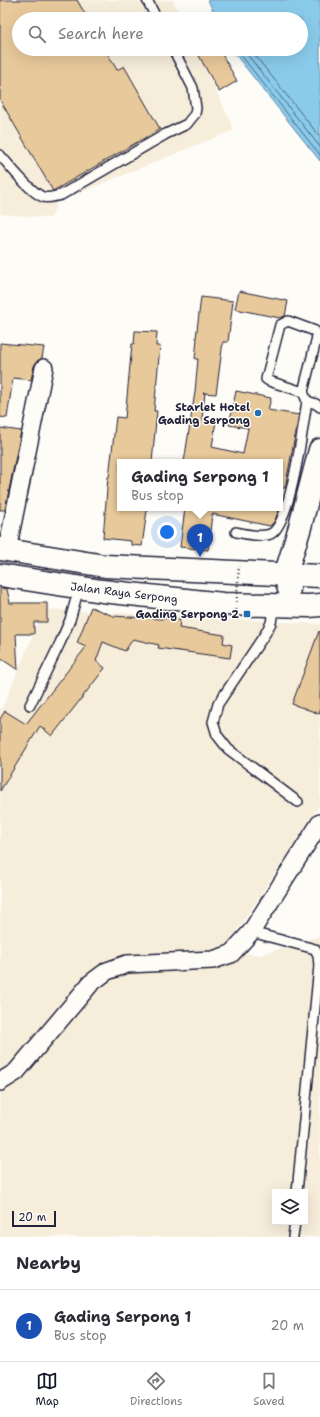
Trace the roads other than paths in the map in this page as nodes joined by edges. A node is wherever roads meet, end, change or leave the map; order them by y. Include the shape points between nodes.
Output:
1 (147, 0) edge
2 (153, 12) edge
3 (177, 56) edge
4 (0, 155) edge
5 (44, 368) dead end
6 (313, 401) edge
7 (320, 450) edge
8 (236, 532) dead end
9 (4, 549) edge
10 (0, 576) edge
11 (285, 576) junction
12 (320, 576) edge
13 (79, 588) junction
14 (274, 605) junction
15 (315, 605) edge
16 (30, 705) dead end
17 (298, 802) dead end
18 (320, 823) edge
19 (251, 932) junction
20 (0, 1082) edge
21 (297, 1189) edge
22 (295, 1225) edge
23 (293, 1237) edge

1 - 2 lane
3 - 4 lane via 193,88 196,102 195,114 187,124 61,195 44,197 35,193
5 - 9 street
6 - 6 lane via 266,379 280,325 288,321 316,334
6 - 8 lane via 278,528 266,536
7 - 11 main road
9 - 11 main road via 105,566
10 - 13 main road, Jalan Raya Serpong
11 - 12 main road
11 - 15 main road via 294,597
13 - 14 main road, Jalan Raya Serpong via 223,604
13 - 16 lane via 70,620
14 - 15 main road, Jalan Raya Serpong
14 - 17 lane via 271,623 218,704 213,722 217,735 228,749
18 - 19 street
19 - 20 street via 231,954 213,960 126,964 107,971 91,983 16,1072
19 - 21 lane via 315,949 318,955
22 - 23 lane

